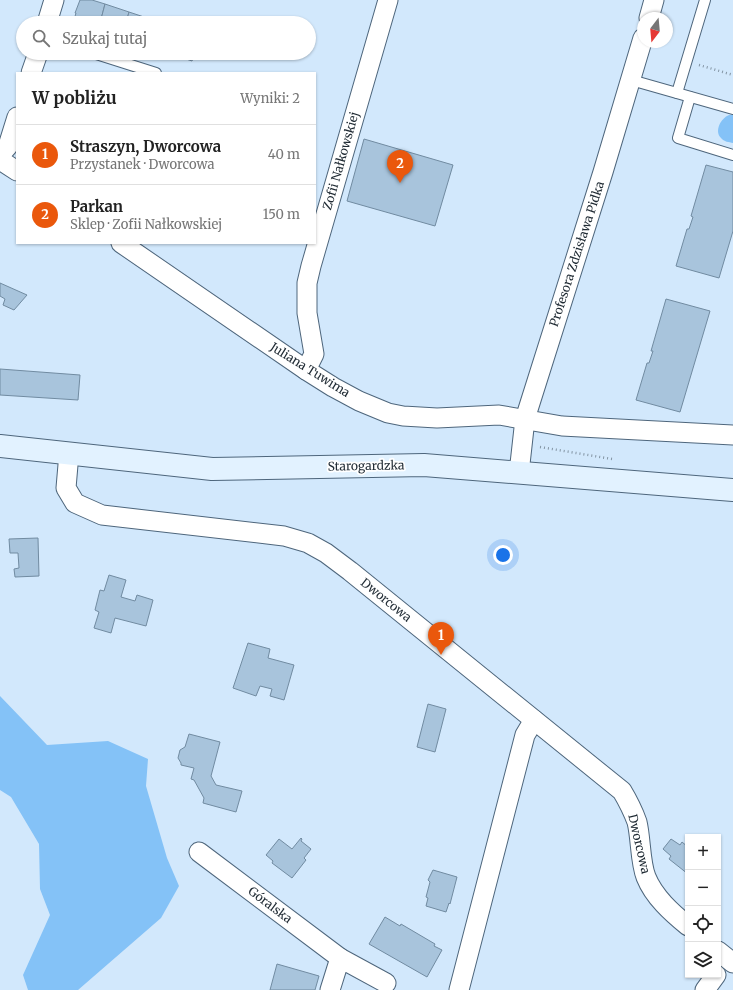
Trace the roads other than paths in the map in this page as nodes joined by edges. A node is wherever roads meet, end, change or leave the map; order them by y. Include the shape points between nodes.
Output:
1 (54, 0) edge
2 (388, 0) edge
3 (654, 0) edge
4 (705, 0) edge
5 (651, 12) edge
6 (49, 16) edge
7 (640, 48) edge
8 (36, 60) edge
9 (116, 60) edge
10 (31, 72) edge
11 (153, 72) edge
12 (631, 80) junction
13 (678, 94) junction
14 (690, 97) junction
15 (733, 109) edge
16 (16, 120) edge
17 (0, 155) edge
18 (733, 155) edge
19 (0, 160) edge
20 (16, 170) edge
21 (122, 244) edge
22 (306, 370) junction
23 (525, 419) junction
24 (733, 435) edge
25 (0, 446) edge
26 (69, 453) junction
27 (520, 473) junction
28 (733, 490) edge
29 (534, 720) junction
30 (199, 852) dead end
31 (685, 924) edge
32 (340, 958) junction
33 (723, 964) edge
34 (386, 988) edge
35 (330, 990) edge
36 (459, 990) edge
37 (705, 990) edge

1 - 6 street
2 - 22 street, Zofii Nałkowskiej via 311,266 307,313 314,354
3 - 5 street
4 - 13 lane
7 - 12 street, Profesora Zdzisława Pidka
8 - 10 street
9 - 11 lane
12 - 13 lane
12 - 23 street, Profesora Zdzisława Pidka
13 - 14 lane
14 - 15 lane
14 - 18 lane via 678,138
16 - 17 street via 8,146
19 - 20 street
21 - 22 street, Juliana Tuwima
22 - 23 street, Juliana Tuwima via 359,401 388,413 419,418 499,415
23 - 24 street, Juliana Tuwima via 562,426
23 - 27 street, Profesora Zdzisława Pidka
25 - 26 main road, Starogardzka
26 - 27 main road, Starogardzka via 212,469 424,465
26 - 29 street, Dworcowa via 66,488 75,503 102,515 284,536 308,543 326,553
27 - 28 main road, Starogardzka
29 - 31 street, Dworcowa via 622,791 637,822 646,876 671,913
29 - 36 street via 525,735
30 - 32 street, Góralska
32 - 34 street, Góralska
32 - 35 street
33 - 37 street

